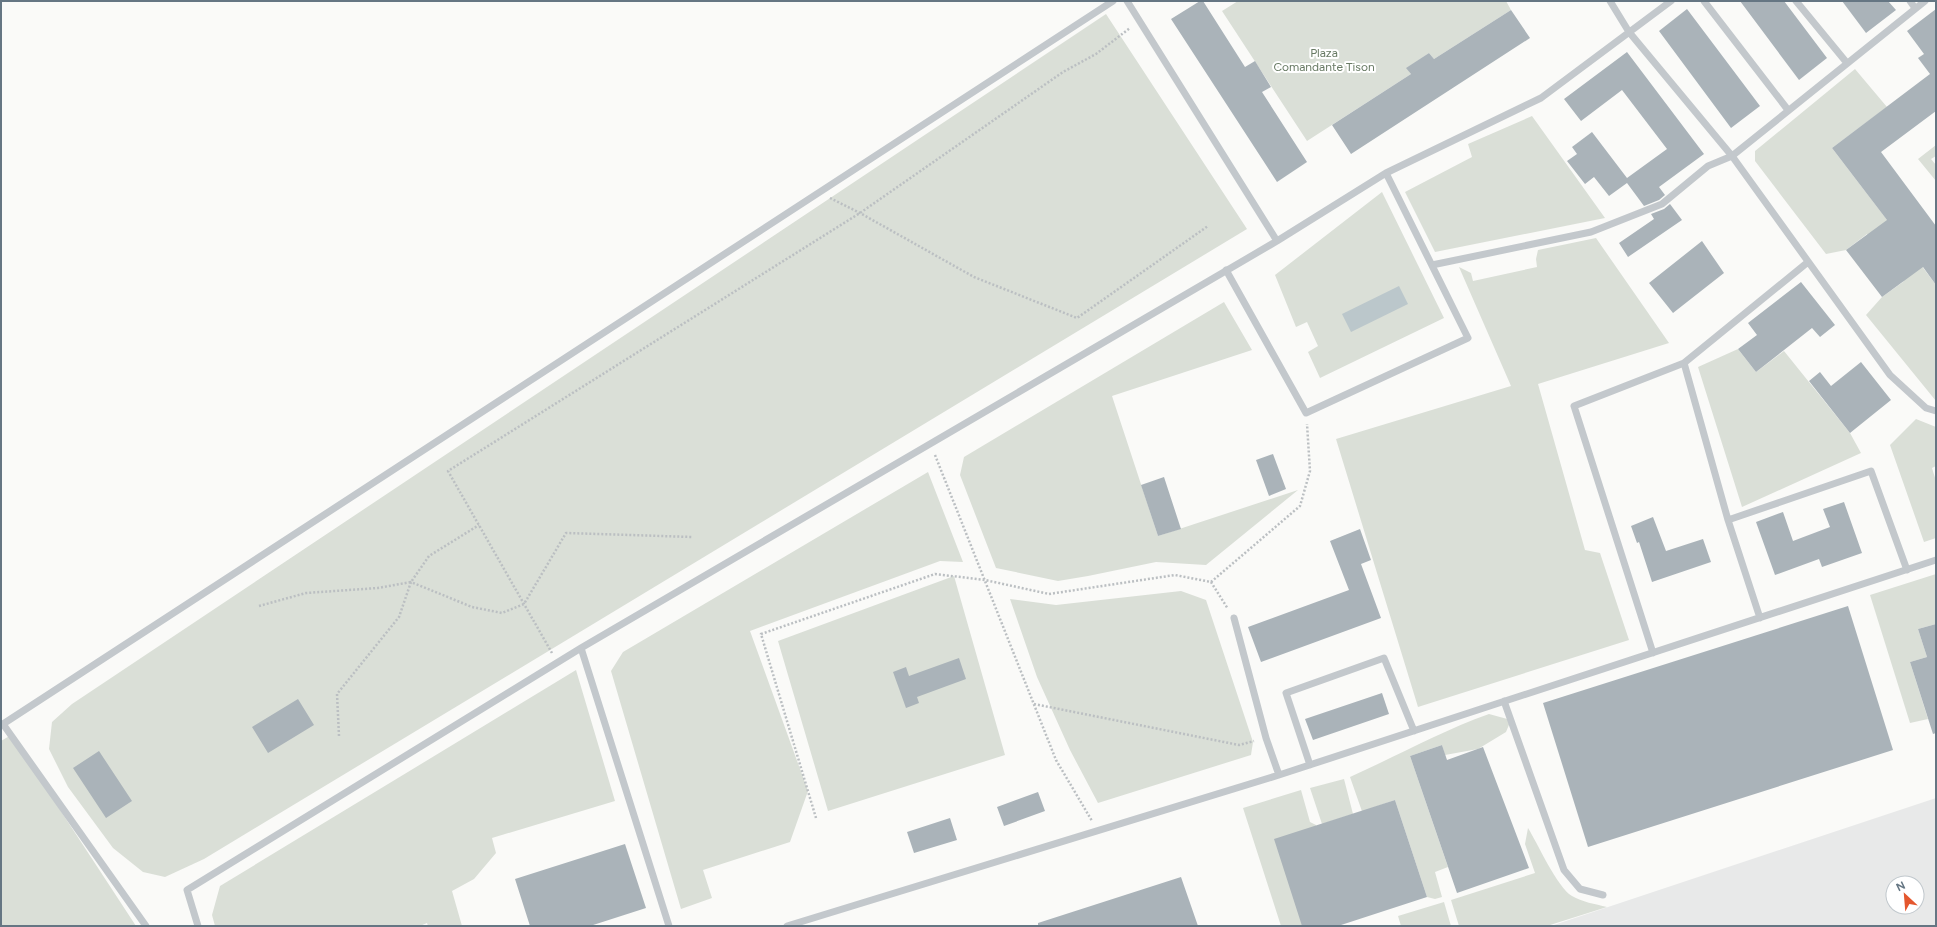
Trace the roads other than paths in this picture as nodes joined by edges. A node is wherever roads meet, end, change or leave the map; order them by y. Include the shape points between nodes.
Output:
1 (1113, 1) edge
2 (1126, 1) edge
3 (1610, 1) edge
4 (1671, 1) edge
5 (1704, 1) edge
6 (1796, 1) edge
7 (1910, 1) edge
8 (1925, 1) edge
9 (1915, 8) junction
10 (1629, 32) junction
11 (1847, 63) junction
12 (1788, 110) junction
13 (1732, 156) junction
14 (1386, 173) junction
15 (1277, 241) junction
16 (1808, 262) junction
17 (1432, 265) junction
18 (1226, 270) junction
19 (1684, 363) junction
20 (1936, 412) edge
21 (1728, 520) junction
22 (1936, 560) edge
23 (1907, 570) junction
24 (1234, 618) road end
25 (1760, 618) junction
26 (581, 648) junction
27 (1653, 653) junction
28 (1504, 701) junction
29 (2, 724) edge
30 (1414, 731) junction
31 (1310, 765) junction
32 (1279, 775) junction
33 (1604, 895) dead end
34 (146, 926) edge
35 (198, 926) edge
36 (669, 926) edge
37 (787, 926) edge

1 - 29 lane
2 - 15 lane
3 - 10 lane
4 - 10 lane
5 - 12 lane
6 - 11 lane
7 - 9 lane
8 - 9 lane
9 - 11 lane
10 - 13 lane
10 - 14 lane via 1541,98
11 - 12 lane
12 - 13 lane
13 - 16 lane
13 - 17 lane via 1708,166 1662,204 1591,232
14 - 15 lane
14 - 17 lane
15 - 18 lane
16 - 19 lane
16 - 20 lane via 1890,375 1926,408
17 - 18 lane via 1468,338 1306,413
18 - 26 lane
19 - 21 lane
19 - 27 lane via 1574,406
21 - 23 lane via 1871,471
21 - 25 lane
22 - 23 lane
23 - 25 lane
24 - 32 lane via 1266,738
25 - 27 lane
26 - 35 lane via 187,890
26 - 36 lane
27 - 28 lane
28 - 30 lane
28 - 33 lane via 1564,870 1580,889
29 - 34 lane
30 - 31 lane
30 - 31 lane via 1384,658 1286,693
31 - 32 lane
32 - 37 lane

